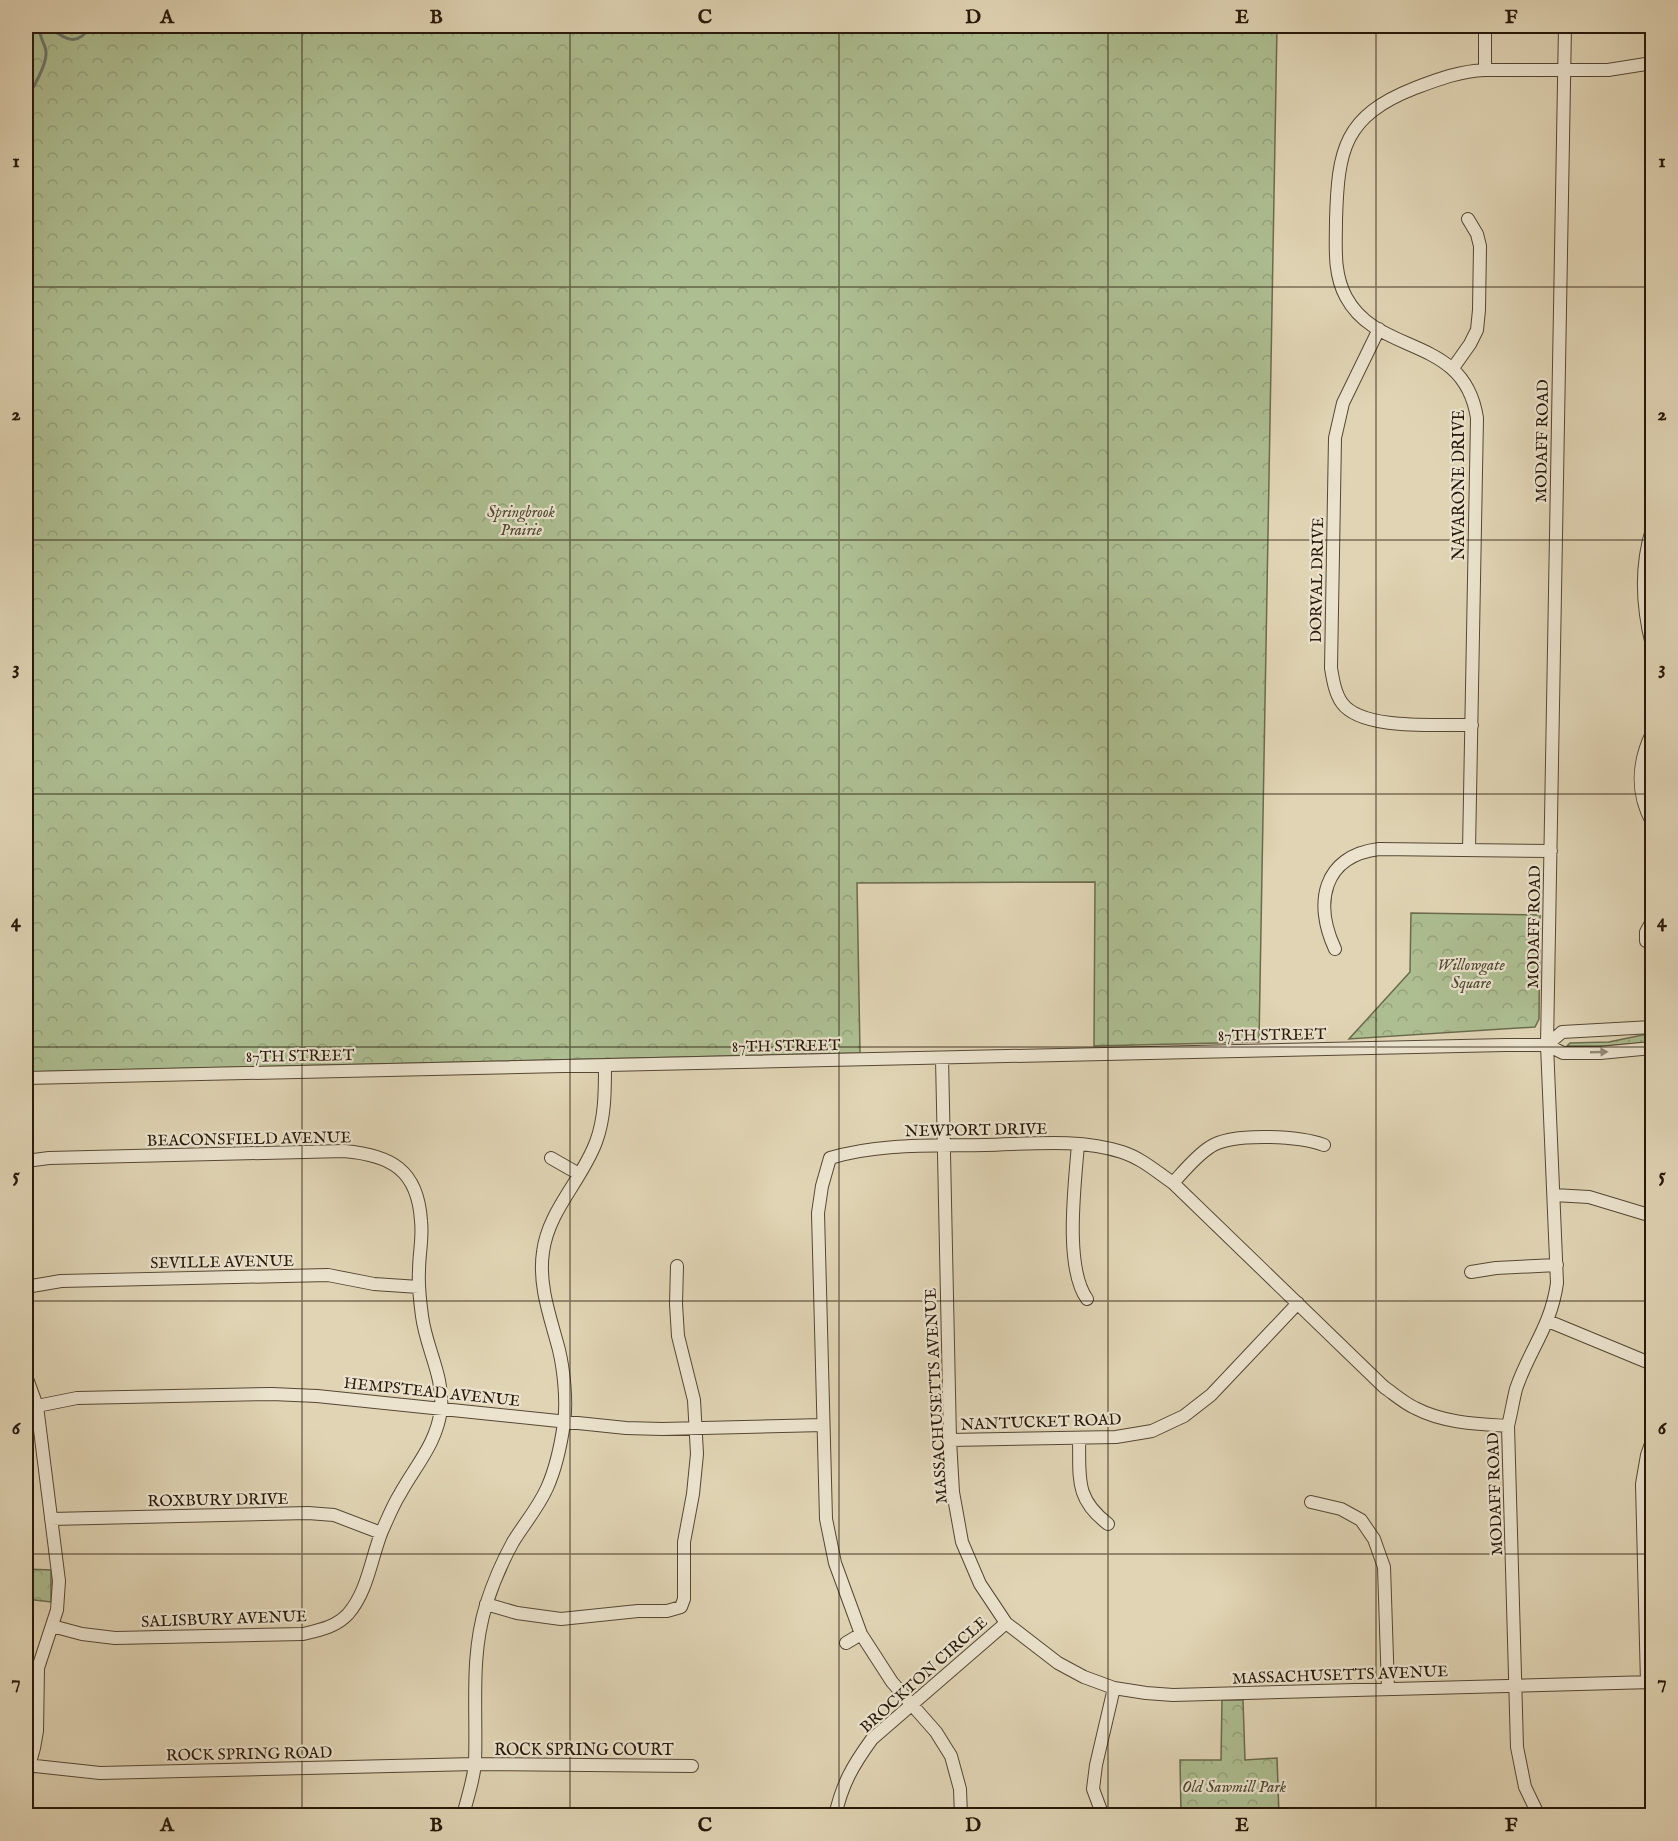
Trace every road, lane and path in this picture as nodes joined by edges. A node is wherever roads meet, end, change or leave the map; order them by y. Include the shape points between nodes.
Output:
1 (1485, 26) edge
2 (1565, 26) edge
3 (1653, 63) edge
4 (1485, 70) junction
5 (1564, 70) junction
6 (1468, 219) dead end
7 (1379, 329) junction
8 (1453, 369) junction
9 (1653, 529) edge
10 (1653, 645) edge
11 (1472, 725) junction
12 (1653, 733) edge
13 (1653, 822) edge
14 (1469, 850) junction
15 (1551, 851) junction
16 (1653, 921) edge
17 (1646, 941) dead end
18 (1335, 949) dead end
19 (1653, 1027) edge
20 (1547, 1045) junction
21 (1653, 1048) edge
22 (942, 1058) junction
23 (604, 1066) junction
24 (26, 1078) edge
25 (1078, 1144) junction
26 (1324, 1145) dead end
27 (944, 1146) junction
28 (551, 1158) dead end
29 (26, 1161) edge
30 (579, 1174) junction
31 (1173, 1183) junction
32 (1554, 1195) junction
33 (1653, 1216) edge
34 (1557, 1265) junction
35 (677, 1266) dead end
36 (1471, 1272) dead end
37 (26, 1287) edge
38 (419, 1287) junction
39 (1087, 1299) dead end
40 (1298, 1303) junction
41 (1548, 1321) junction
42 (1653, 1364) edge
43 (26, 1376) edge
44 (37, 1406) junction
45 (441, 1409) junction
46 (565, 1422) junction
47 (823, 1425) junction
48 (1508, 1426) junction
49 (695, 1428) junction
50 (1078, 1438) junction
51 (950, 1440) junction
52 (1653, 1441) edge
53 (1311, 1502) dead end
54 (51, 1519) junction
55 (1108, 1524) dead end
56 (381, 1533) junction
57 (486, 1604) junction
58 (1006, 1623) junction
59 (52, 1626) junction
60 (861, 1634) junction
61 (846, 1643) dead end
62 (1650, 1682) edge
63 (1516, 1686) junction
64 (1114, 1688) junction
65 (1388, 1689) junction
66 (911, 1704) junction
67 (475, 1764) junction
68 (692, 1766) dead end
69 (27, 1769) edge
70 (463, 1815) edge
71 (835, 1815) edge
72 (961, 1815) edge
73 (1103, 1815) edge
74 (1539, 1815) edge

1 - 4 street
2 - 5 street, MODAFF ROAD
3 - 5 street, NAVARONE DRIVE via 1608,70
4 - 5 street, NAVARONE DRIVE
4 - 7 street, NAVARONE DRIVE via 1446,76 1388,100 1360,121 1344,149 1337,185 1336,268 1349,301
5 - 15 street, MODAFF ROAD
6 - 8 street via 1480,246 1479,321 1474,338
7 - 8 street, NAVARONE DRIVE
7 - 11 street, DORVAL DRIVE via 1343,403 1335,438 1331,668 1336,693 1343,704 1362,718 1386,723
8 - 11 street, NAVARONE DRIVE via 1472,395 1477,418
9 - 10 street via 1643,584
11 - 14 street, NAVARONE DRIVE
12 - 13 street via 1640,777 1643,800
14 - 15 street
14 - 18 street via 1378,849 1349,858 1331,876 1325,897 1324,921
15 - 20 street, MODAFF ROAD
16 - 17 street
19 - 20 street, 87TH STREET via 1562,1032
20 -> 21 street, 87TH STREET via 1563,1053
20 - 22 street, 87TH STREET
20 - 32 street, MODAFF ROAD
22 - 23 street, 87TH STREET
22 - 27 street, MASSACHUSETTS AVENUE
23 - 24 street, 87TH STREET
23 - 30 street via 603,1113 596,1143
25 - 27 street, NEWPORT DRIVE
25 - 31 street, NEWPORT DRIVE via 1124,1152
25 - 39 street via 1074,1254 1079,1283
26 - 31 street via 1289,1138 1223,1141 1211,1146
27 - 47 street, NEWPORT DRIVE via 874,1147 830,1158 818,1213
27 - 51 street, MASSACHUSETTS AVENUE
28 - 30 street
29 - 38 street, BEACONSFIELD AVENUE via 332,1151 371,1155 403,1170 415,1191 422,1222
30 - 46 street via 559,1207 543,1252 546,1300 563,1376
31 - 40 street, NEWPORT DRIVE
32 - 33 street via 1589,1197
32 - 34 street, MODAFF ROAD
34 - 36 street
34 - 41 street, MODAFF ROAD
35 - 49 street via 678,1335 694,1400
37 - 38 street, SEVILLE AVENUE via 61,1281 328,1275
38 - 45 street, BEACONSFIELD AVENUE via 423,1323 441,1390
40 - 48 street, NEWPORT DRIVE via 1384,1387 1414,1408 1473,1425
40 - 50 street, NANTUCKET ROAD via 1211,1395 1184,1416 1152,1431
41 - 42 street
41 - 48 street, MODAFF ROAD via 1517,1388
43 - 44 street
44 - 45 street, HEMPSTEAD AVENUE via 77,1398 272,1394
44 - 54 street
45 - 46 street, HEMPSTEAD AVENUE
45 - 56 street, SALISBURY AVENUE via 434,1439
46 - 49 street, HEMPSTEAD AVENUE via 626,1428
46 - 57 street via 547,1488 513,1542
47 - 49 street, HEMPSTEAD AVENUE
47 - 60 street, NEWPORT DRIVE via 826,1519 835,1563
48 - 63 street, MODAFF ROAD
49 - 57 street via 696,1472 684,1542 681,1607 561,1619
50 - 51 street, NANTUCKET ROAD
50 - 55 street via 1084,1496 1095,1514
51 - 58 street, MASSACHUSETTS AVENUE via 953,1492 962,1542 980,1584
52 - 62 street via 1642,1484
53 - 65 street via 1341,1509 1361,1520 1374,1539 1384,1566
54 - 56 street, ROXBURY DRIVE via 308,1513 333,1515
54 - 59 street via 59,1581
56 - 59 street, SALISBURY AVENUE via 357,1601 342,1620 320,1630 288,1635 115,1638
57 - 67 street via 475,1665
58 - 64 street, MASSACHUSETTS AVENUE via 1058,1663
58 - 66 street, BROCKTON CIRCLE
59 - 69 street via 38,1668 37,1731
60 - 61 street
60 - 66 street, NEWPORT DRIVE
62 - 63 street, MASSACHUSETTS AVENUE
63 - 65 street, MASSACHUSETTS AVENUE
63 - 74 street, MODAFF ROAD via 1519,1757 1525,1787
64 - 65 street, MASSACHUSETTS AVENUE via 1173,1695
64 - 73 street via 1093,1789
66 - 71 street, BROCKTON CIRCLE via 872,1740 854,1763
66 - 72 street, NEWPORT DRIVE via 951,1756 960,1789
67 - 68 street, ROCK SPRING COURT
67 - 69 street, ROCK SPRING ROAD via 100,1773
67 - 70 street

